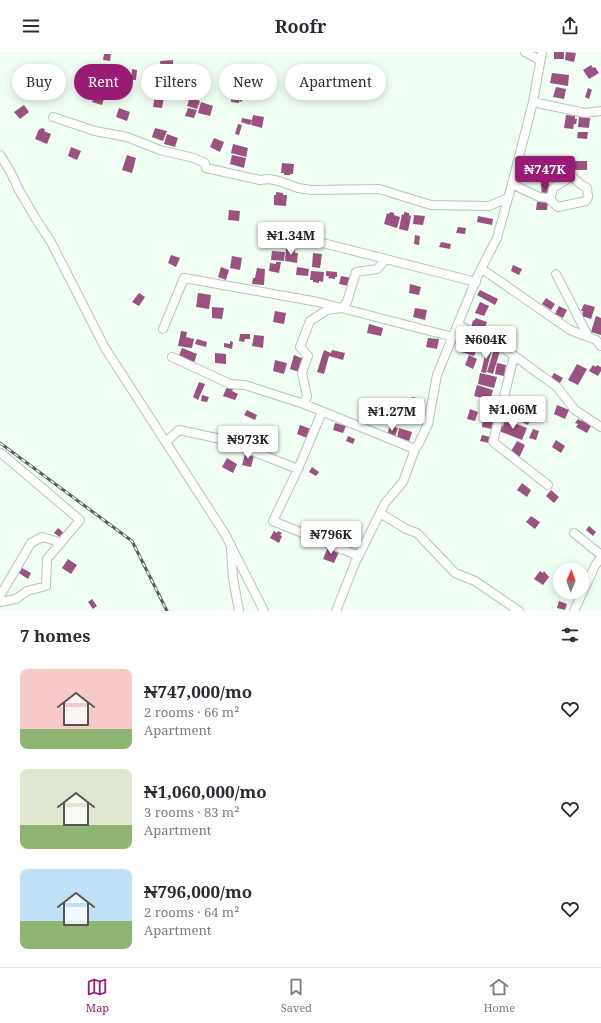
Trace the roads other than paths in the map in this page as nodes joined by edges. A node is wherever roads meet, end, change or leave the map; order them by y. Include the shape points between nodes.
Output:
1 (525, 52) edge
2 (542, 52) edge
3 (540, 60) junction
4 (533, 102) junction
5 (601, 111) edge
6 (53, 117) dead end
7 (0, 154) edge
8 (512, 184) junction
9 (508, 198) junction
10 (548, 198) junction
11 (303, 238) dead end
12 (386, 259) junction
13 (482, 269) junction
14 (556, 274) dead end
15 (476, 282) junction
16 (342, 308) junction
17 (458, 324) junction
18 (163, 329) dead end
19 (588, 336) junction
20 (453, 337) junction
21 (601, 346) edge
22 (514, 356) junction
23 (172, 357) dead end
24 (304, 404) junction
25 (322, 412) junction
26 (601, 427) edge
27 (166, 442) junction
28 (414, 449) junction
29 (1, 453) edge
30 (298, 469) junction
31 (548, 485) dead end
32 (380, 514) junction
33 (574, 533) dead end
34 (60, 544) junction
35 (231, 546) junction
36 (359, 556) junction
37 (601, 556) edge
38 (0, 596) edge
39 (0, 602) edge
40 (239, 611) edge
41 (264, 611) edge
42 (336, 611) edge
43 (519, 611) edge
44 (574, 611) edge

1 - 3 street
2 - 3 street
3 - 4 street
4 - 5 street via 585,113
4 - 8 street
6 - 9 street via 95,131 127,136 160,150 194,158 205,163 206,168 260,180 279,181 298,188 329,191 379,189 431,205 488,206
7 - 27 street via 51,242 105,348
8 - 9 street
8 - 10 street via 539,197
9 - 13 street via 497,238
10 - 10 street via 551,197 553,188 572,176 587,188 586,201 558,207
11 - 12 street
12 - 15 street
12 - 16 street via 377,270 356,272 347,302
13 - 15 street
13 - 19 street via 570,330
14 - 19 street
15 - 17 street
16 - 18 street via 184,278
16 - 20 street
16 - 24 street via 327,310 310,321 300,347 308,356 302,373 307,396
17 - 20 street
17 - 22 street via 481,339 494,341
19 - 21 street
20 - 28 street via 437,375 428,424
22 - 26 street via 557,387 575,410
22 - 31 street via 493,442
23 - 24 street via 230,384 245,384
24 - 25 street
25 - 28 street
25 - 30 street
27 - 30 street via 179,430 221,439
27 - 35 street
28 - 32 street via 403,482 385,503
29 - 34 street via 80,520
30 - 36 street via 273,521
32 - 36 street
32 - 43 street via 417,533 455,573 475,581
33 - 37 street
34 - 38 street via 42,537 30,543
34 - 39 street via 47,559 46,586 27,591 16,599
35 - 40 street
35 - 41 street
36 - 42 street
37 - 44 street

